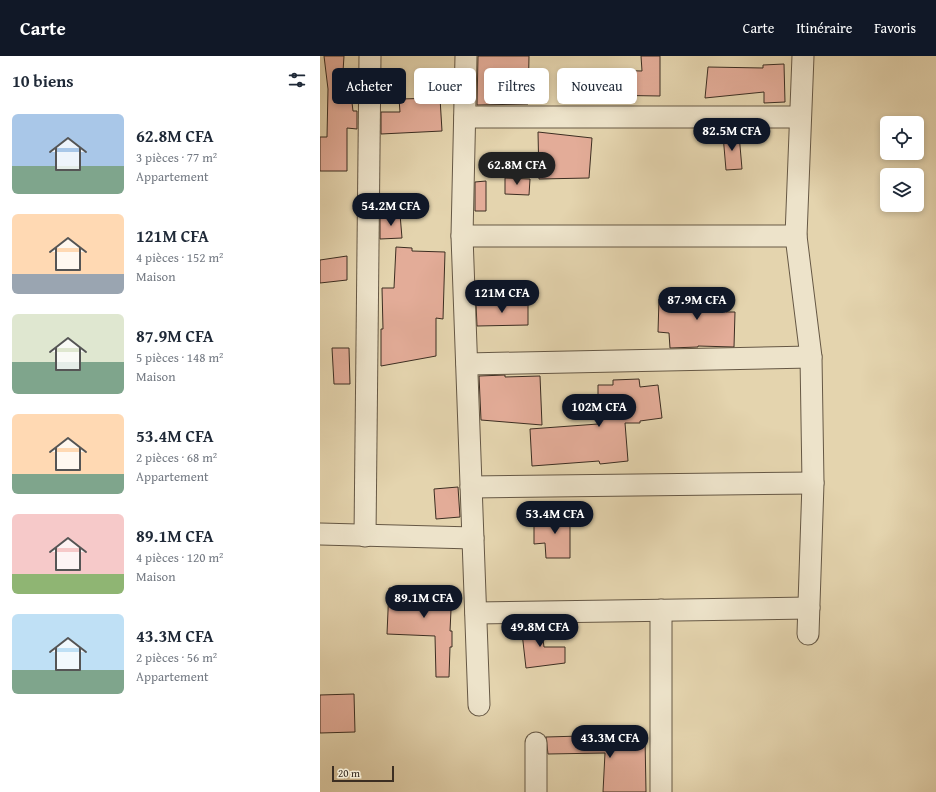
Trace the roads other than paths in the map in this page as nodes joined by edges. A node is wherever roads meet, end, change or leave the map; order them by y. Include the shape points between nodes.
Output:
1 (370, 56) edge
2 (466, 56) edge
3 (803, 56) edge
4 (465, 117) junction
5 (800, 117) junction
6 (462, 236) junction
7 (796, 236) junction
8 (811, 357) junction
9 (467, 364) junction
10 (813, 483) junction
11 (471, 487) junction
12 (320, 534) edge
13 (365, 536) junction
14 (473, 538) junction
15 (809, 608) junction
16 (661, 610) junction
17 (476, 613) junction
18 (808, 634) dead end
19 (479, 704) dead end
20 (536, 743) dead end
21 (536, 792) edge
22 (661, 792) edge

1 - 13 street
2 - 4 street
3 - 5 street
4 - 5 street
4 - 6 street
5 - 7 street
6 - 7 street
6 - 9 street
7 - 8 street
8 - 9 street
8 - 10 street
9 - 11 street
10 - 11 street
10 - 15 street
11 - 14 street
12 - 13 street
13 - 14 street
14 - 17 street
15 - 16 street
15 - 18 street
16 - 17 street
16 - 22 street
17 - 19 street
20 - 21 street

